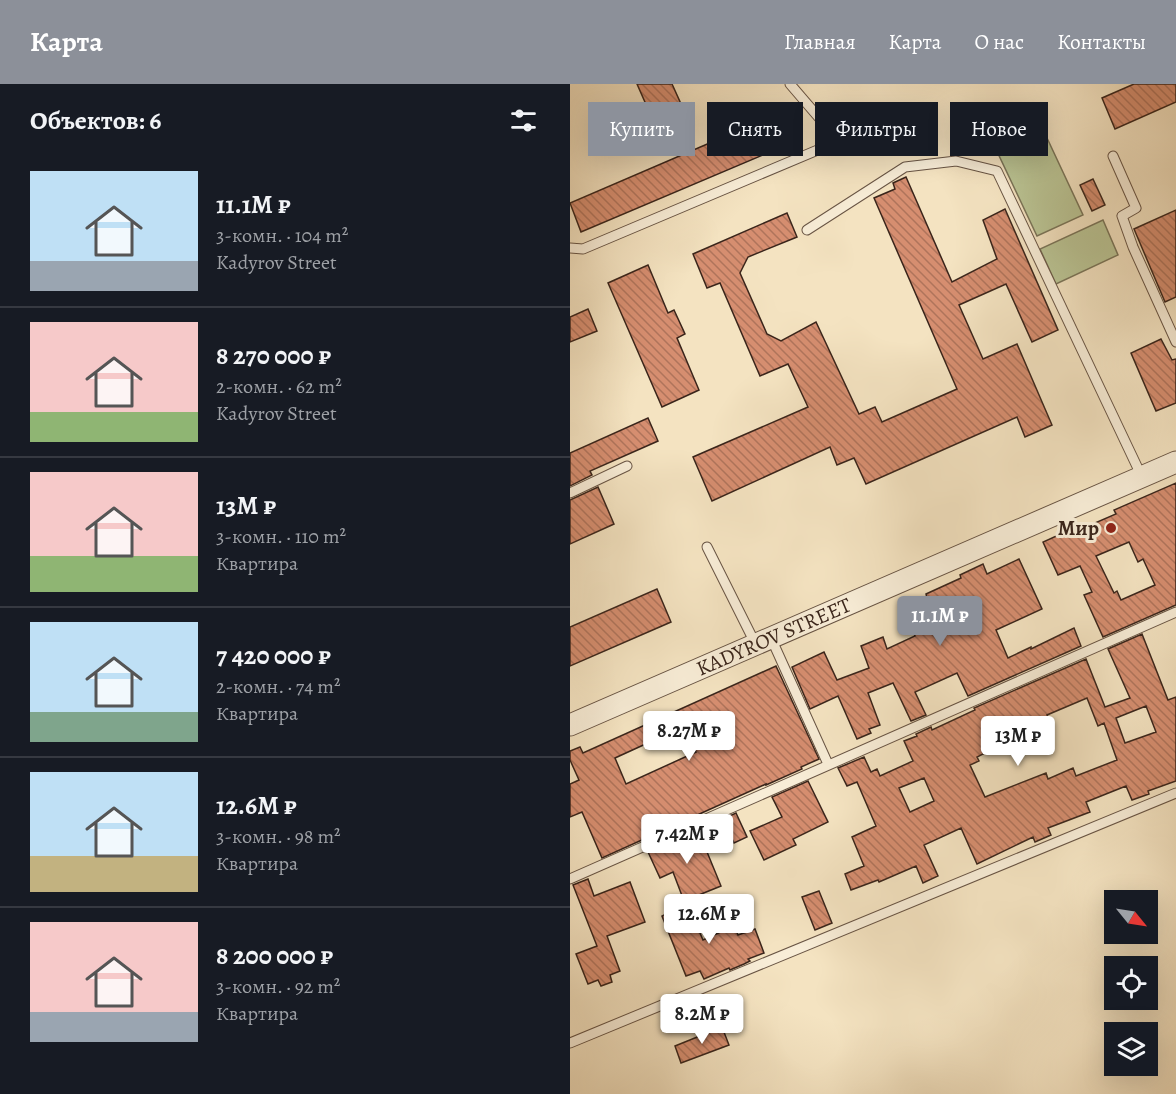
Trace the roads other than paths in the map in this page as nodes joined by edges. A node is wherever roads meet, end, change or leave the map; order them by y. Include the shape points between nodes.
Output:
1 (790, 84) edge
2 (1113, 156) dead end
3 (807, 230) dead end
4 (570, 248) edge
5 (1176, 342) edge
6 (1176, 462) edge
7 (627, 466) dead end
8 (1142, 477) junction
9 (570, 493) edge
10 (707, 547) dead end
11 (1176, 612) edge
12 (764, 641) junction
13 (570, 725) edge
14 (828, 764) junction
15 (1176, 793) edge
16 (570, 879) edge
17 (570, 1043) edge

1 - 4 lane via 839,141 583,249
2 - 5 lane via 1136,208 1122,216
3 - 8 lane via 905,167 956,161 997,171
6 - 8 street, KADYROV STREET
7 - 9 lane
8 - 12 street, KADYROV STREET
10 - 12 lane
11 - 14 lane
12 - 13 street, KADYROV STREET
12 - 14 lane
14 - 16 lane
15 - 17 lane

